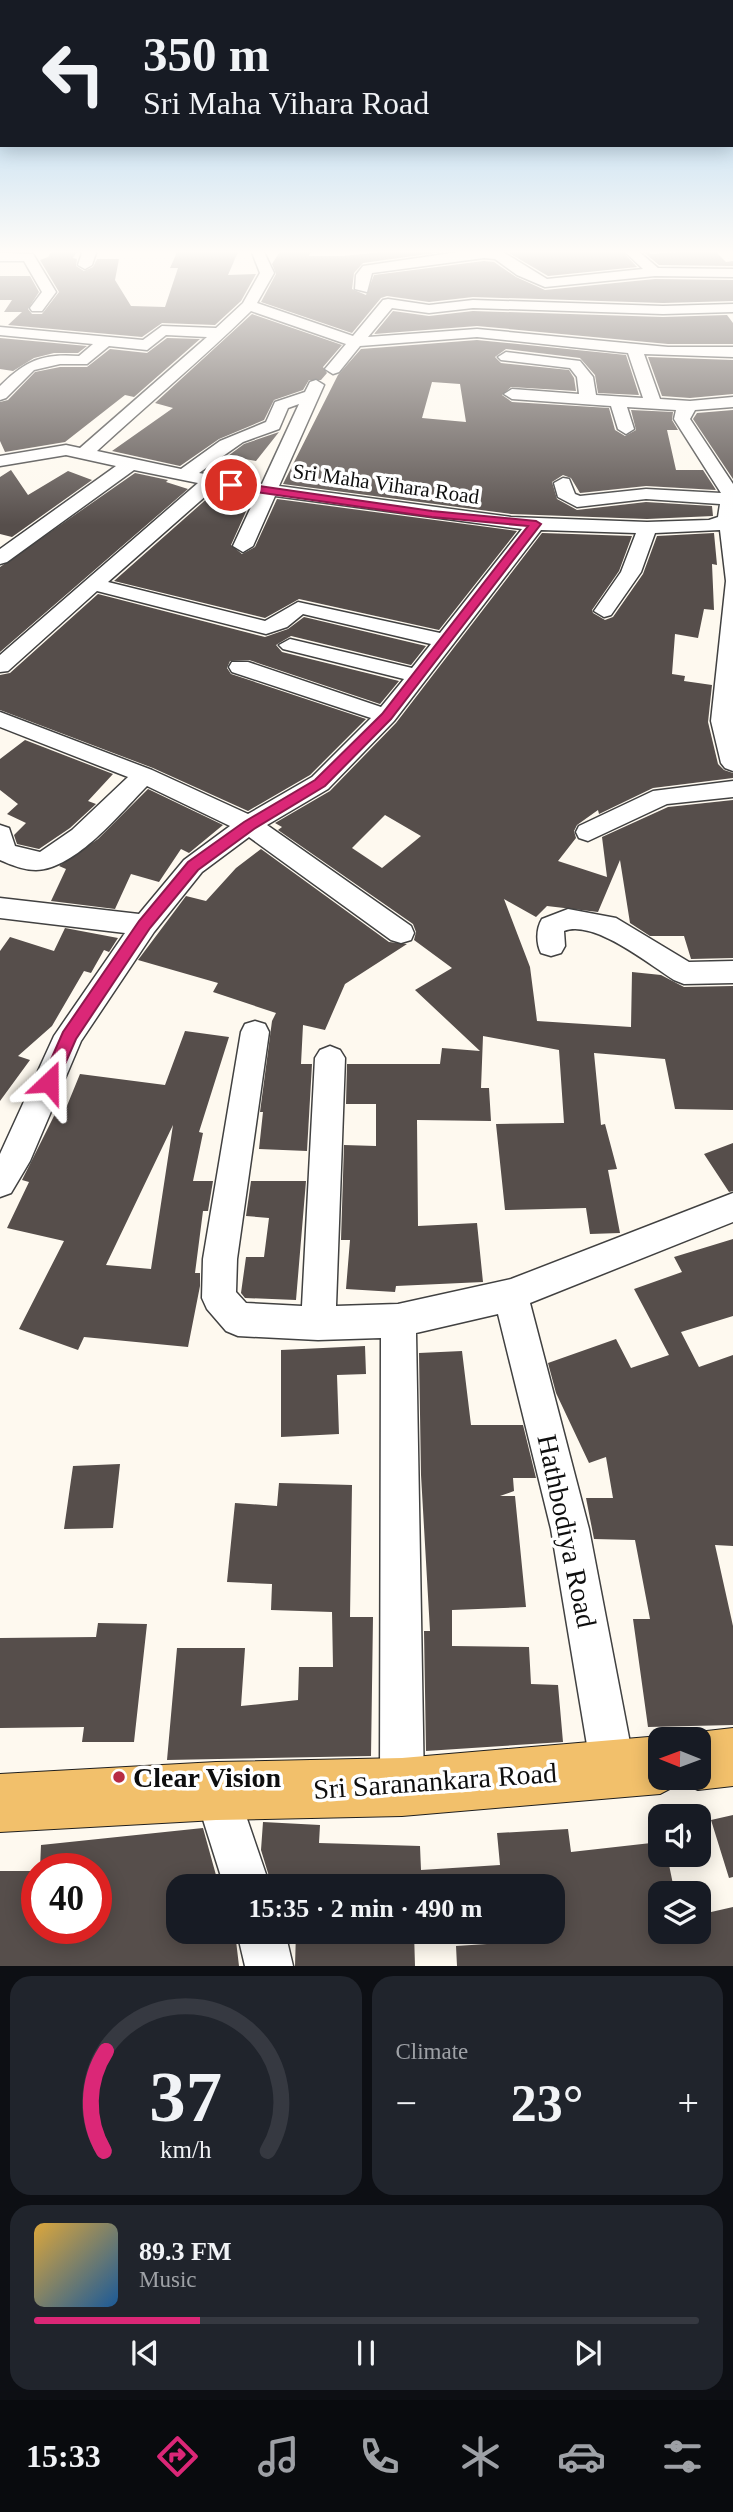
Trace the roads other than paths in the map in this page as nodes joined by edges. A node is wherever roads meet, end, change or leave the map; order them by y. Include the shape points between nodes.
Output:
1 (105, 342) edge
2 (113, 342) edge
3 (149, 342) edge
4 (209, 342) edge
5 (356, 342) joint
6 (359, 342) edge
7 (569, 342) edge
8 (634, 348) junction
9 (733, 352) edge
10 (506, 357) dead end
11 (333, 369) dead end
12 (512, 394) dead end
13 (0, 396) edge
14 (588, 397) junction
15 (617, 400) junction
16 (733, 402) edge
17 (653, 403) junction
18 (690, 406) junction
19 (626, 429) dead end
20 (85, 453) junction
21 (0, 461) edge
22 (130, 464) junction
23 (185, 475) junction
24 (213, 480) junction
25 (563, 483) dead end
26 (267, 491) junction
27 (731, 495) edge
28 (727, 520) junction
29 (536, 524) junction
30 (647, 528) junction
31 (243, 546) dead end
32 (0, 558) edge
33 (733, 577) edge
34 (96, 585) junction
35 (733, 585) edge
36 (604, 611) dead end
37 (447, 641) junction
38 (290, 645) dead end
39 (0, 666) edge
40 (240, 667) dead end
41 (419, 676) junction
42 (386, 716) junction
43 (0, 719) edge
44 (733, 763) edge
45 (144, 775) junction
46 (733, 789) edge
47 (249, 825) junction
48 (588, 832) dead end
49 (0, 834) edge
50 (0, 908) edge
51 (145, 925) junction
52 (401, 933) dead end
53 (551, 946) dead end
54 (733, 972) edge
55 (255, 1032) dead end
56 (330, 1058) dead end
57 (0, 1183) edge
58 (733, 1207) edge
59 (511, 1295) junction
60 (398, 1321) junction
61 (318, 1323) junction
62 (733, 1757) edge
63 (711, 1760) edge
64 (636, 1767) edge
65 (402, 1787) junction
66 (216, 1791) junction
67 (0, 1803) edge
68 (243, 1874) edge
69 (264, 1944) edge
70 (269, 1966) edge

1 - 13 street via 82,361 60,359 28,368
2 - 3 street
4 - 20 street
5 - 6 street
5 - 11 street
7 - 8 street
8 - 9 street
8 - 17 street
10 - 14 street via 575,364 585,377
12 - 14 street
14 - 15 street
15 - 17 street
15 - 19 street
16 - 18 street
17 - 18 street
18 - 27 street via 682,419
20 - 21 street, Sri Maha Vihara Road via 66,450
20 - 22 street, Sri Maha Vihara Road
22 - 23 street, Sri Maha Vihara Road
22 - 32 street
23 - 24 street, Sri Maha Vihara Road
23 - 26 street via 245,432 273,425 281,405 314,390
24 - 26 street, Sri Maha Vihara Road
24 - 34 street
25 - 27 street via 567,497 577,502 646,494
26 - 29 street, Sri Maha Vihara Road
26 - 31 street
27 - 28 street
28 - 30 street, Sri Maha Vihara Road via 712,526
28 - 33 street
29 - 30 street, Sri Maha Vihara Road
29 - 37 street
30 - 36 street via 631,572
34 - 37 street via 266,628 305,608
34 - 39 street
35 - 44 street via 723,721
37 - 41 street
38 - 41 street
40 - 42 street
41 - 42 street
42 - 47 street via 320,783
43 - 45 street
45 - 47 street
45 - 49 street via 50,859 30,861 3,850
46 - 48 street via 662,797
47 - 51 street via 193,866
47 - 52 street
50 - 51 street
51 - 57 street via 69,1037 19,1151
53 - 54 street via 551,926 568,919 607,925 684,973
55 - 61 street via 219,1259 219,1298 238,1319
56 - 61 street
58 - 59 street
59 - 60 street
59 - 64 street, Hathbodiya Road
60 - 61 street
60 - 65 street
62 - 63 main road
64 - 65 main road, Sri Saranankara Road
65 - 66 main road, Sri Saranankara Road
66 - 67 main road, Sri Saranankara Road
66 - 68 street
69 - 70 street

